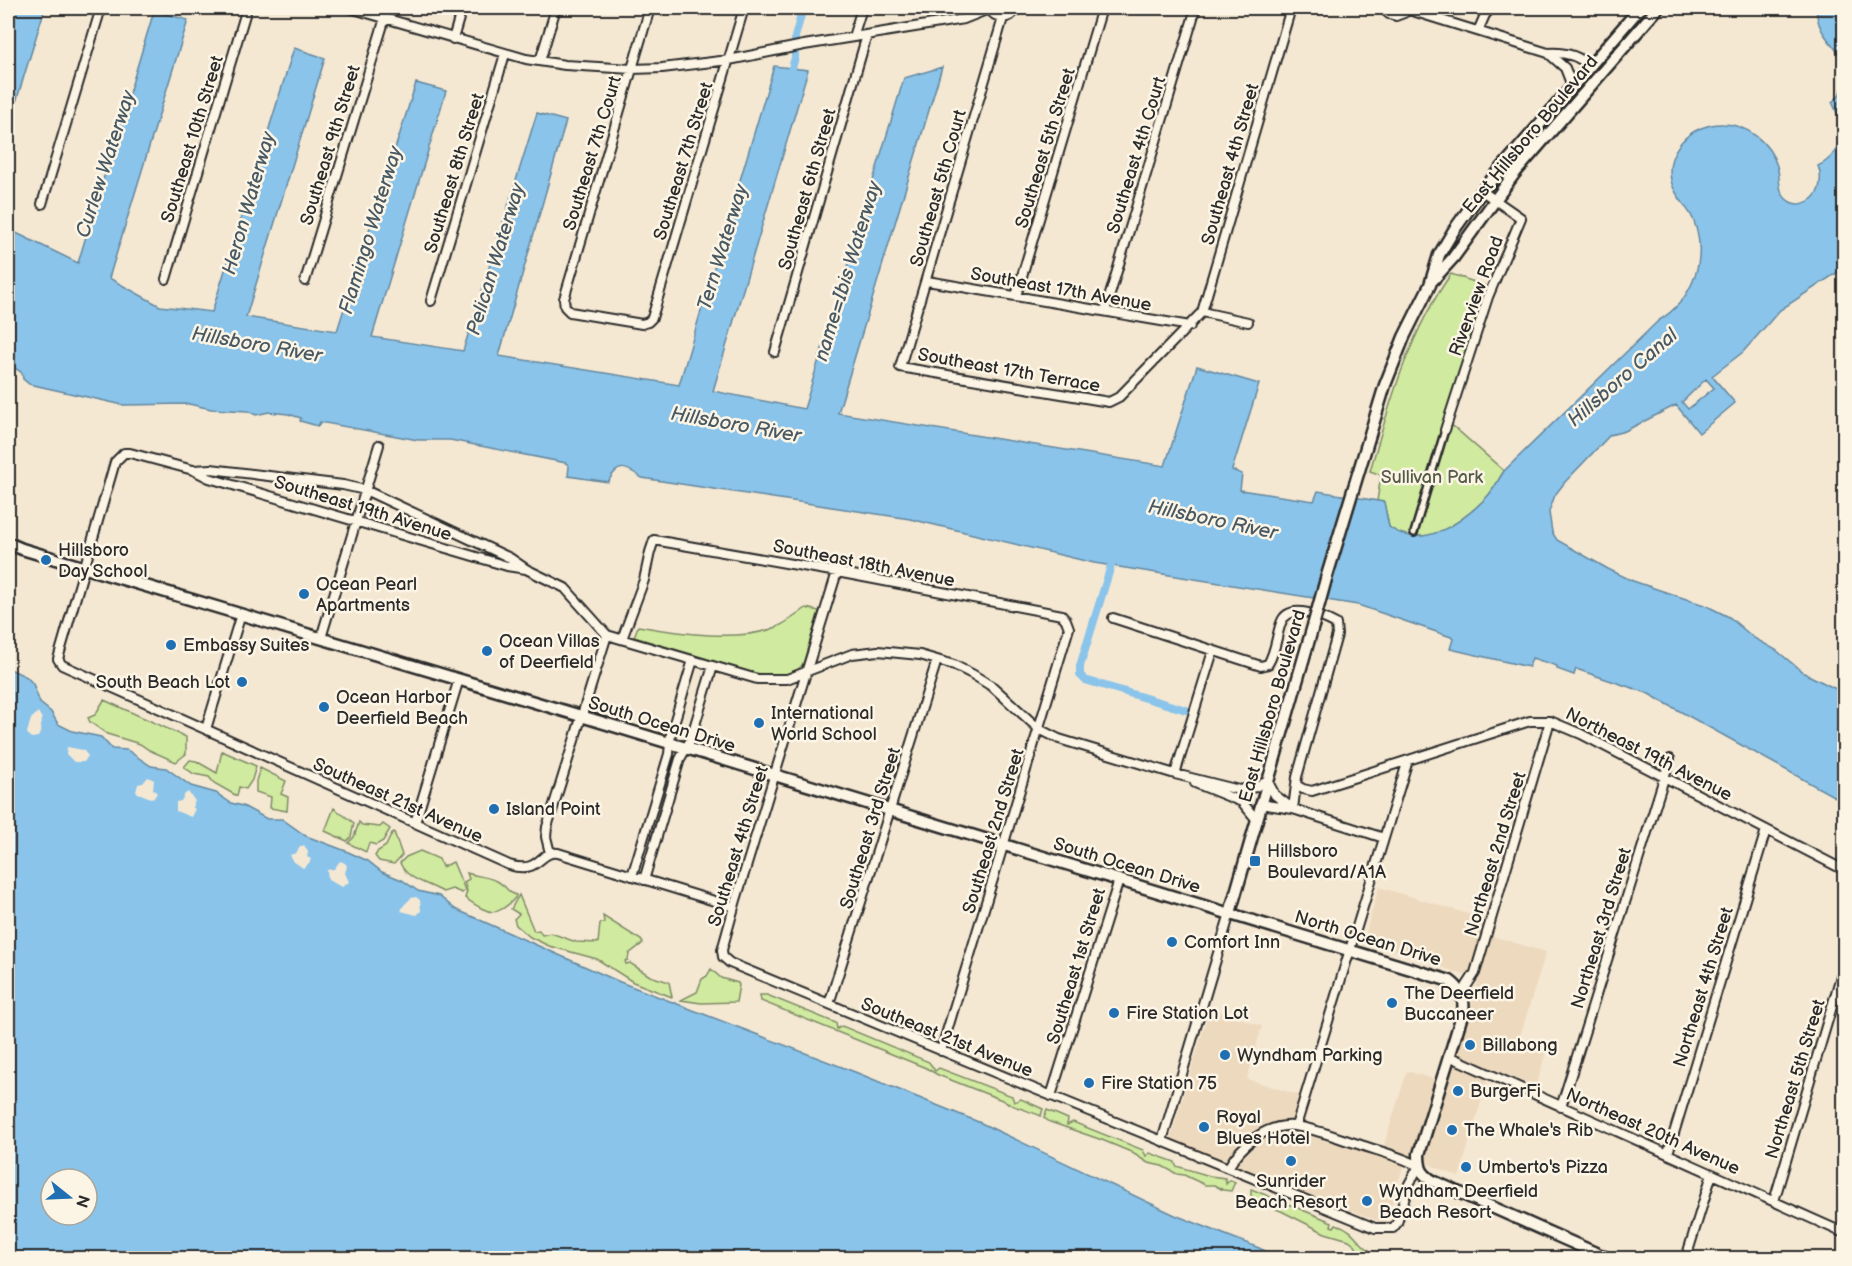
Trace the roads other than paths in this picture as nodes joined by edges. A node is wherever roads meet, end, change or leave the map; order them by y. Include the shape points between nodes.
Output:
1 (100, 8) edge
2 (247, 8) edge
3 (350, 8) edge
4 (462, 8) edge
5 (556, 8) edge
6 (651, 8) edge
7 (744, 8) edge
8 (862, 8) edge
9 (989, 8) edge
10 (1017, 8) edge
11 (1102, 8) edge
12 (1196, 8) edge
13 (1292, 8) edge
14 (1382, 8) edge
15 (1406, 8) edge
16 (1491, 8) edge
17 (1640, 8) edge
18 (1658, 8) edge
19 (384, 18) junction
20 (1003, 18) junction
21 (1622, 29) junction
22 (1478, 31) junction
23 (867, 35) junction
24 (853, 37) junction
25 (453, 39) junction
26 (1548, 52) junction
27 (505, 54) junction
28 (729, 60) junction
29 (540, 61) junction
30 (1589, 66) junction
31 (1606, 67) junction
32 (632, 69) junction
33 (1572, 86) junction
34 (1558, 123) junction
35 (1482, 191) junction
36 (1494, 200) junction
37 (42, 204) dead end
38 (166, 279) dead end
39 (305, 281) dead end
40 (927, 281) junction
41 (1430, 285) junction
42 (1016, 296) junction
43 (431, 301) dead end
44 (565, 307) joint
45 (1105, 311) junction
46 (1202, 312) junction
47 (1248, 322) dead end
48 (1190, 326) junction
49 (775, 352) dead end
50 (900, 367) joint
51 (1445, 430) joint
52 (379, 445) dead end
53 (193, 470) junction
54 (365, 490) junction
55 (356, 522) junction
56 (1414, 533) dead end
57 (8, 543) edge
58 (84, 567) junction
59 (526, 569) junction
60 (837, 572) junction
61 (241, 614) junction
62 (1113, 618) dead end
63 (1066, 620) joint
64 (607, 634) junction
65 (321, 638) junction
66 (622, 639) junction
67 (1213, 651) junction
68 (693, 660) junction
69 (937, 660) junction
70 (713, 666) junction
71 (806, 673) junction
72 (459, 680) junction
73 (581, 716) junction
74 (1550, 721) junction
75 (206, 729) junction
76 (1040, 729) junction
77 (670, 743) junction
78 (686, 748) junction
79 (1670, 759) dead end
80 (1408, 760) junction
81 (1174, 774) junction
82 (774, 776) junction
83 (1664, 777) junction
84 (1267, 780) junction
85 (1296, 785) junction
86 (1260, 804) junction
87 (1293, 809) junction
88 (891, 810) junction
89 (1257, 819) junction
90 (415, 823) junction
91 (1766, 830) junction
92 (1384, 838) junction
93 (1005, 845) junction
94 (550, 853) junction
95 (1845, 870) edge
96 (632, 876) junction
97 (644, 880) junction
98 (1119, 880) junction
99 (734, 908) junction
100 (1230, 913) junction
101 (1351, 950) junction
102 (723, 957) joint
103 (1845, 966) edge
104 (1462, 993) junction
105 (829, 1004) junction
106 (941, 1051) junction
107 (1449, 1056) junction
108 (1051, 1096) junction
109 (1561, 1107) junction
110 (1296, 1126) junction
111 (1162, 1141) junction
112 (1668, 1153) junction
113 (1419, 1166) junction
114 (1228, 1168) junction
115 (1712, 1174) junction
116 (1774, 1201) junction
117 (1845, 1233) edge
118 (1607, 1258) edge
119 (1686, 1258) edge

1 - 37 street
2 - 38 street, Southeast 10th Street
3 - 19 street
4 - 25 street
5 - 29 street
6 - 32 street, Southeast 7th Court
7 - 28 street, Southeast 7th Street
8 - 24 street
9 - 20 street
9 - 23 street via 964,19
10 - 20 street
11 - 42 street, Southeast 5th Street
12 - 45 street, Southeast 4th Court
13 - 46 street, Southeast 4th Street
14 - 15 street via 1396,16
15 - 22 street
16 - 22 street
17 - 21 main road, East Hillsboro Boulevard
18 - 31 main road, East Hillsboro Boulevard
19 - 25 street
19 - 39 street, Southeast 9th Street
20 - 40 street, Southeast 5th Court
21 - 30 main road, East Hillsboro Boulevard
21 - 31 main road via 1622,37 1603,61
22 - 26 street
23 - 24 street
23 - 49 street, Southeast 6th Street
24 - 28 street
25 - 27 street
26 - 30 street via 1581,58
26 - 33 street via 1565,68
27 - 29 street
27 - 43 street, Southeast 8th Street
28 - 32 street
28 - 44 street, Southeast 7th Street via 652,318 642,324 580,315
29 - 32 street
30 - 33 main road, East Hillsboro Boulevard
30 - 34 main road via 1587,83
31 - 34 main road, East Hillsboro Boulevard
32 - 44 street, Southeast 7th Court via 564,299
33 - 35 main road, East Hillsboro Boulevard
34 - 36 main road, East Hillsboro Boulevard
35 - 36 street, Riverview Road
35 - 41 main road, East Hillsboro Boulevard via 1440,255
36 - 41 main road, East Hillsboro Boulevard
36 - 51 street, Riverview Road via 1521,218 1488,297
40 - 42 street, Southeast 17th Avenue
40 - 50 street, Southeast 5th Court
41 - 84 main road, East Hillsboro Boulevard, bridge via 1393,364
42 - 45 street, Southeast 17th Avenue
45 - 48 street, Southeast 17th Avenue
46 - 47 street
46 - 48 street, Southeast 4th Street
48 - 50 street, Southeast 17th Terrace via 1119,397 1109,402
51 - 56 street
52 - 54 street
53 - 54 street, Southeast 19th Avenue via 212,469
53 - 55 street, Southeast 19th Avenue
53 - 58 street, Southeast 19th Avenue via 124,453 115,462
54 - 55 street
54 - 59 street, Southeast 19th Avenue
55 - 59 street, Southeast 19th Avenue via 507,567
55 - 65 street
57 - 58 main road, South Ocean Drive
58 - 61 main road, South Ocean Drive
58 - 75 street, Southeast 21st Avenue via 58,662
59 - 64 street, Southeast 19th Avenue via 564,588
60 - 63 street, Southeast 18th Avenue via 1062,615
60 - 66 street, Southeast 18th Avenue via 654,540
60 - 71 street, Southeast 4th Street
61 - 65 main road, South Ocean Drive
61 - 75 street
62 - 67 street
63 - 76 street, Southeast 2nd Street via 1069,628
64 - 66 street, Southeast 19th Avenue
64 - 73 street
65 - 72 main road, South Ocean Drive
66 - 68 street, Southeast 19th Avenue
67 - 81 street
67 - 85 street via 1261,666 1273,656 1281,622 1291,612 1300,611 1336,624 1337,635
68 - 70 street, Southeast 19th Avenue
68 - 77 street
69 - 71 street, Southeast 19th Avenue via 920,654 878,651 852,654
69 - 76 street, Southeast 19th Avenue via 993,687
69 - 88 street, Southeast 3rd Street
70 - 71 street, Southeast 19th Avenue via 757,679 787,679
70 - 78 street
71 - 82 street, Southeast 4th Street
72 - 73 main road, South Ocean Drive
72 - 90 street
73 - 77 main road, South Ocean Drive
73 - 94 street via 547,827
74 - 80 street, Northeast 19th Avenue via 1530,721
74 - 83 street, Northeast 19th Avenue
74 - 104 street, Northeast 2nd Street via 1475,973
75 - 90 street, Southeast 21st Avenue
76 - 81 street, Southeast 19th Avenue via 1059,739
76 - 93 street, Southeast 2nd Street
77 - 78 main road, South Ocean Drive
77 - 96 street
78 - 82 main road, South Ocean Drive
78 - 97 street
79 - 83 street, Northeast 3rd Street
80 - 85 street, Northeast 19th Avenue via 1312,791
80 - 92 street
81 - 84 street, Southeast 19th Avenue via 1239,790
81 - 89 street, Southeast 19th Avenue via 1242,801
82 - 88 main road, South Ocean Drive
82 - 99 street, Southeast 4th Street
83 - 91 street, Northeast 19th Avenue
83 - 109 street, Northeast 3rd Street
84 - 86 main road, East Hillsboro Boulevard
84 - 87 street via 1275,795
85 - 87 street
86 - 87 street
86 - 89 main road, East Hillsboro Boulevard
87 - 92 street
88 - 93 main road, South Ocean Drive
88 - 105 street, Southeast 3rd Street
89 - 100 main road, East Hillsboro Boulevard
90 - 94 street, Southeast 21st Avenue via 522,869
91 - 95 street, Northeast 19th Avenue
91 - 112 street, Northeast 4th Street
92 - 101 street
93 - 98 main road, South Ocean Drive
93 - 106 street, Southeast 2nd Street
94 - 96 street
96 - 97 street
97 - 99 street
98 - 100 main road, South Ocean Drive
98 - 108 street, Southeast 1st Street
99 - 102 street, Southeast 4th Street
100 - 101 main road, North Ocean Drive
100 - 111 street, East Hillsboro Boulevard
101 - 104 main road, North Ocean Drive via 1450,981
101 - 110 street
102 - 105 street, Southeast 21st Avenue
103 - 116 street, Northeast 5th Street
104 - 107 main road via 1463,1012
105 - 106 street, Southeast 21st Avenue
106 - 108 street, Southeast 21st Avenue
107 - 109 street, Northeast 20th Avenue
107 - 113 main road via 1419,1154
108 - 111 street, Southeast 21st Avenue
109 - 112 street, Northeast 20th Avenue
110 - 113 street
110 - 114 street via 1275,1128 1256,1137
111 - 114 street, Southeast 21st Avenue
112 - 115 street, Northeast 20th Avenue
113 - 114 street, Southeast 21st Avenue via 1393,1228 1375,1228
113 - 118 main road via 1433,1181
115 - 116 street, Northeast 20th Avenue
115 - 119 street
116 - 117 street, Northeast 20th Avenue

